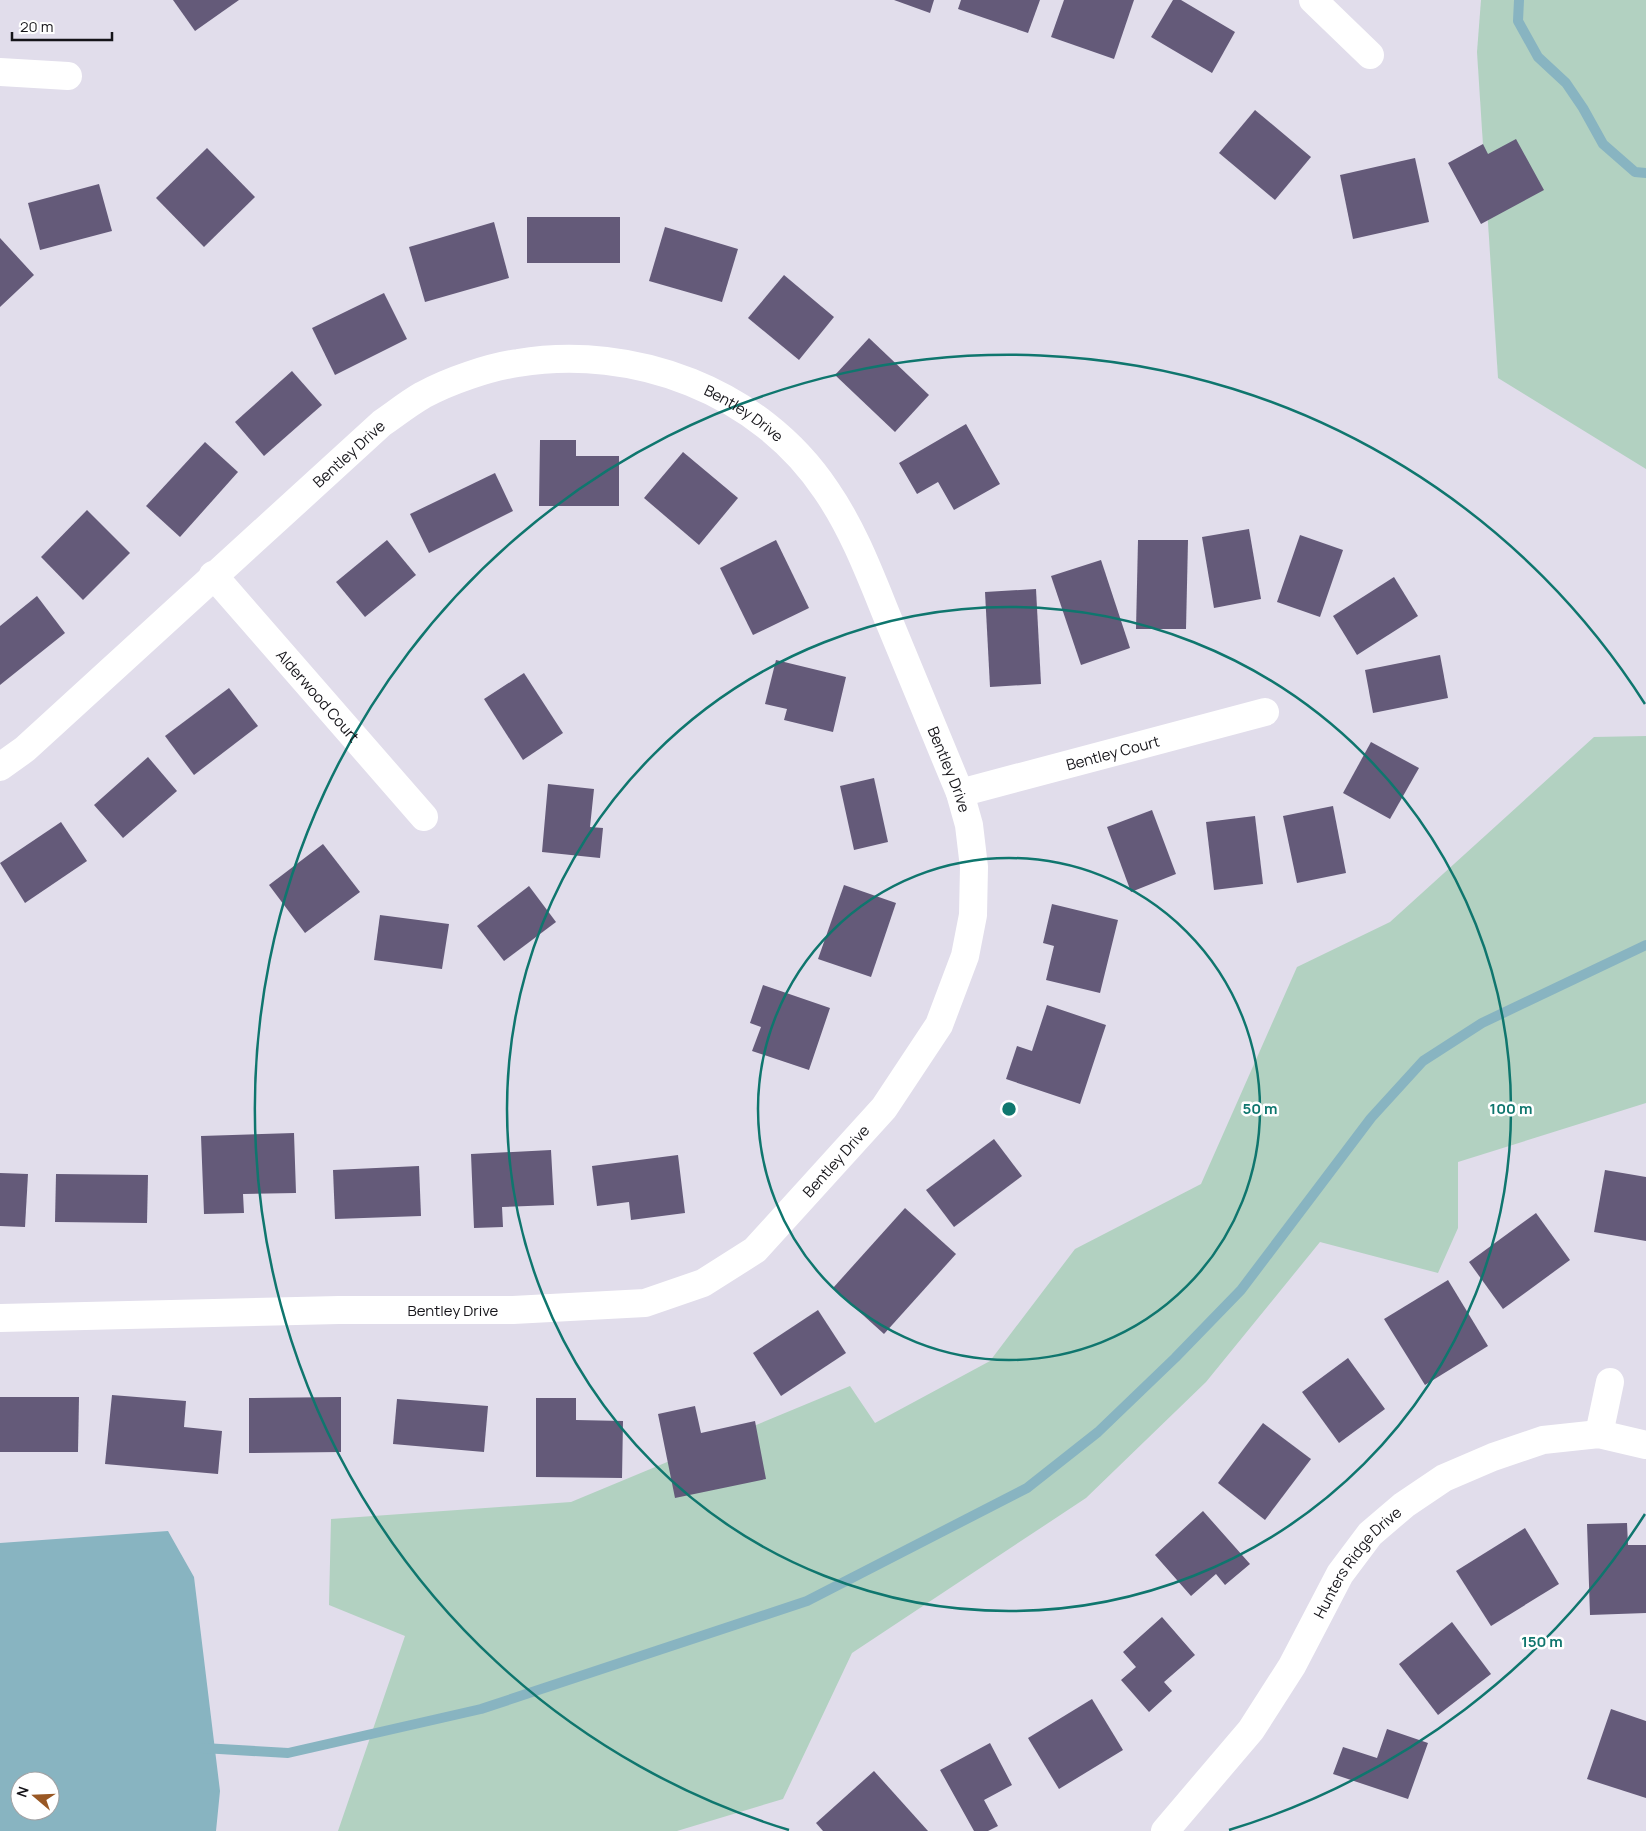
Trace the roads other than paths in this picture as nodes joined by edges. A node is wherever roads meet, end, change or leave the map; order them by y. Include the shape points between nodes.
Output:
1 (1313, 0) edge
2 (1370, 55) dead end
3 (0, 72) edge
4 (68, 76) dead end
5 (213, 575) junction
6 (1265, 712) dead end
7 (0, 767) edge
8 (960, 793) junction
9 (424, 817) dead end
10 (0, 1318) edge
11 (1610, 1382) dead end
12 (1599, 1434) junction
13 (1646, 1445) edge
14 (1165, 1831) edge

1 - 2 street
3 - 4 street
5 - 7 street, Bentley Drive via 25,749
5 - 8 street, Bentley Drive via 382,423 423,395 460,379 517,363 574,358 626,362 685,379 727,398 768,428 803,460 826,490 858,546
5 - 9 street, Alderwood Court
6 - 8 street, Bentley Court
8 - 10 street, Bentley Drive via 969,825 974,867 973,915 965,956 939,1025 884,1108 755,1250 703,1283 646,1303 513,1310 339,1310
11 - 12 street
12 - 13 street, Hunters Ridge Drive
12 - 14 street, Hunters Ridge Drive via 1543,1440 1444,1478 1404,1505 1370,1534 1340,1574 1292,1666 1250,1730

